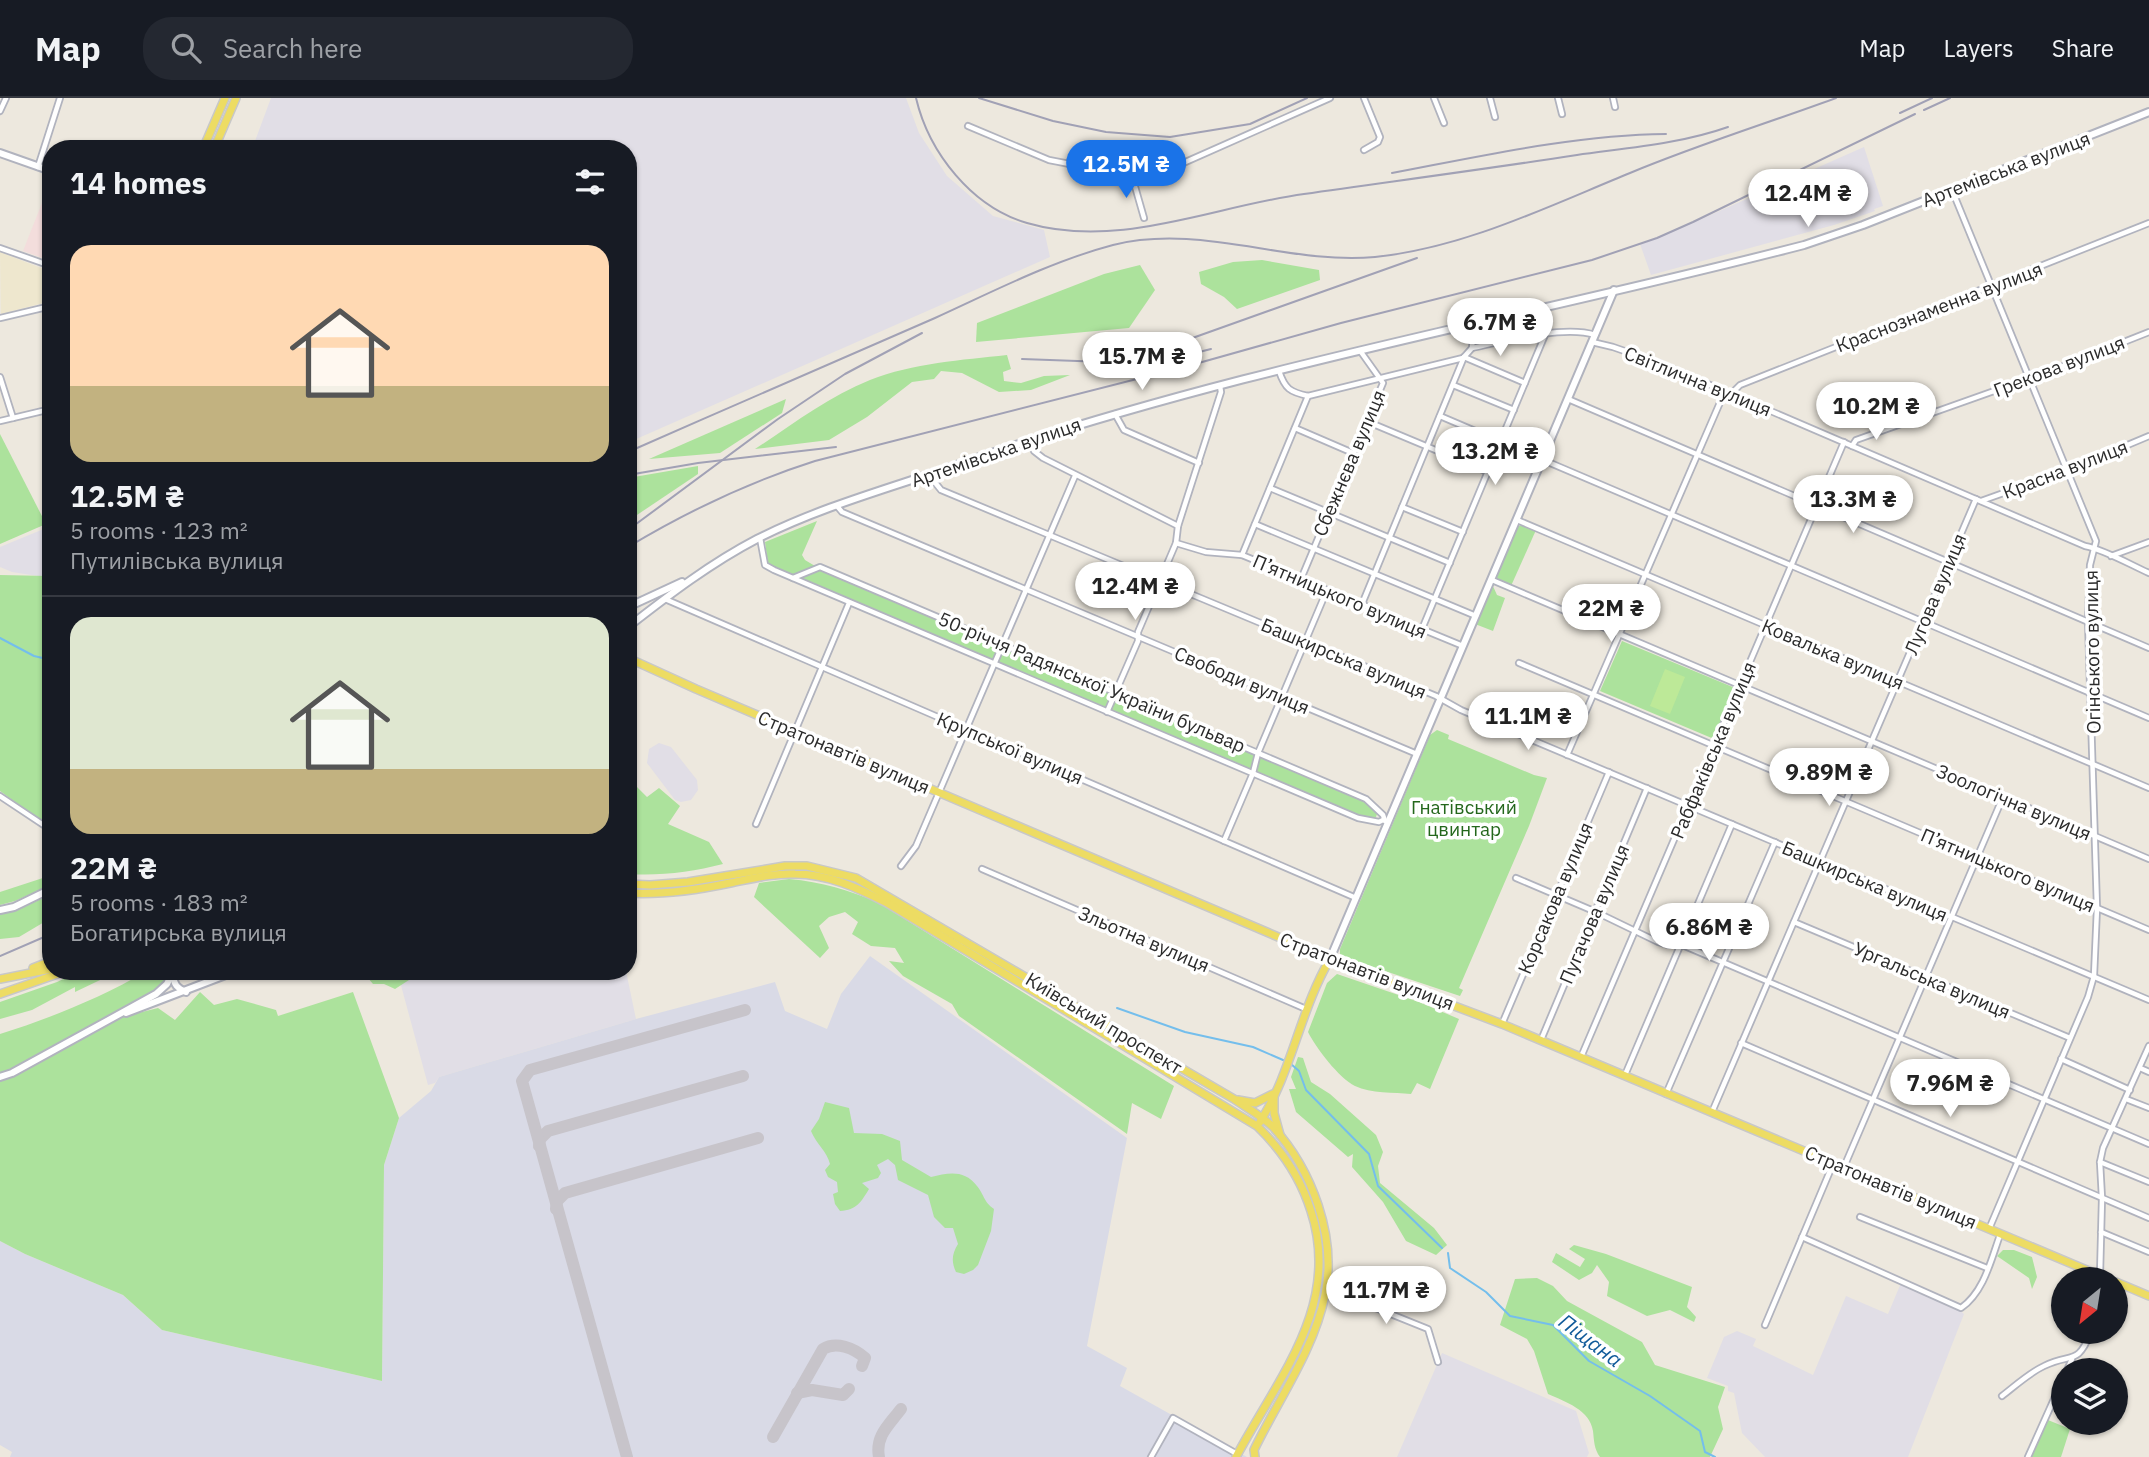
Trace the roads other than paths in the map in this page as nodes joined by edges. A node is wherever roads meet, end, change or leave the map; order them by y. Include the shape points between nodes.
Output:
1 (6, 98) edge
2 (60, 98) edge
3 (225, 98) edge
4 (236, 98) edge
5 (1330, 98) edge
6 (1364, 98) edge
7 (1434, 98) edge
8 (1490, 98) edge
9 (1558, 98) edge
10 (1613, 98) edge
11 (1615, 107) dead end
12 (0, 111) edge
13 (2149, 113) edge
14 (1562, 114) dead end
15 (1495, 117) dead end
16 (1444, 123) dead end
17 (968, 126) dead end
18 (47, 140) edge
19 (207, 140) edge
20 (218, 140) edge
21 (1364, 150) dead end
22 (0, 153) edge
23 (42, 154) edge
24 (38, 167) junction
25 (42, 168) edge
26 (1132, 176) junction
27 (1952, 190) junction
28 (1144, 218) dead end
29 (2149, 223) edge
30 (0, 248) edge
31 (42, 263) edge
32 (1993, 286) junction
33 (1614, 290) junction
34 (42, 308) edge
35 (0, 318) edge
36 (1474, 324) junction
37 (2149, 332) edge
38 (1545, 335) junction
39 (1593, 339) junction
40 (1472, 348) junction
41 (1361, 352) junction
42 (1464, 357) junction
43 (1279, 372) junction
44 (2029, 376) junction
45 (0, 377) edge
46 (1380, 377) junction
47 (1525, 383) junction
48 (1452, 385) junction
49 (1220, 386) junction
50 (1728, 393) junction
51 (1308, 397) junction
52 (1568, 399) junction
53 (42, 411) edge
54 (1514, 411) junction
55 (1114, 413) junction
56 (1440, 416) junction
57 (13, 418) junction
58 (0, 421) edge
59 (1366, 421) junction
60 (1294, 428) junction
61 (2149, 436) edge
62 (1029, 440) junction
63 (1501, 441) junction
64 (1844, 442) junction
65 (1427, 446) junction
66 (1852, 446) junction
67 (1353, 453) junction
68 (1698, 455) junction
69 (1542, 459) junction
70 (1199, 463) junction
71 (2068, 470) junction
72 (1488, 472) junction
73 (929, 475) junction
74 (1075, 475) junction
75 (1270, 488) junction
76 (1978, 500) junction
77 (836, 506) junction
78 (1817, 506) junction
79 (1402, 507) junction
80 (1329, 513) junction
81 (1672, 515) junction
82 (1517, 520) junction
83 (1255, 524) junction
84 (1178, 526) junction
85 (1463, 532) junction
86 (1048, 534) junction
87 (760, 538) junction
88 (1389, 538) junction
89 (2149, 542) edge
90 (1176, 543) junction
91 (2095, 547) junction
92 (1314, 549) junction
93 (1242, 555) junction
94 (2110, 556) junction
95 (1948, 562) junction
96 (1450, 563) junction
97 (1791, 567) junction
98 (699, 573) junction
99 (2149, 573) edge
100 (1374, 574) junction
101 (1646, 574) junction
102 (792, 578) junction
103 (1301, 579) junction
104 (1492, 580) junction
105 (1160, 581) junction
106 (1025, 588) junction
107 (1327, 590) junction
108 (664, 598) junction
109 (1435, 599) junction
110 (637, 603) edge
111 (849, 603) junction
112 (1362, 604) junction
113 (1476, 616) junction
114 (637, 620) edge
115 (2088, 622) junction
116 (1922, 623) junction
117 (1766, 626) junction
118 (1422, 629) junction
119 (1620, 634) junction
120 (1137, 636) junction
121 (1305, 642) junction
122 (1002, 644) junction
123 (1463, 646) junction
124 (2149, 648) edge
125 (637, 662) edge
126 (1519, 663) dead end
127 (993, 664) junction
128 (823, 667) junction
129 (637, 668) edge
130 (1897, 681) junction
131 (1740, 686) junction
132 (696, 689) junction
133 (1116, 693) junction
134 (1593, 694) junction
135 (2092, 694) junction
136 (1282, 696) junction
137 (1441, 699) junction
138 (1107, 712) junction
139 (2149, 718) edge
140 (966, 729) junction
141 (796, 732) junction
142 (1871, 741) junction
143 (1715, 745) junction
144 (1258, 753) junction
145 (1417, 754) junction
146 (1567, 755) junction
147 (2094, 765) junction
148 (1609, 772) junction
149 (1252, 773) junction
150 (1647, 788) junction
151 (2149, 788) edge
152 (939, 793) junction
153 (0, 796) edge
154 (2003, 797) junction
155 (1846, 801) junction
156 (1688, 806) junction
157 (1386, 821) junction
158 (42, 824) edge
159 (756, 824) dead end
160 (1732, 824) junction
161 (2095, 837) junction
162 (1224, 841) junction
163 (1775, 842) junction
164 (1977, 857) junction
165 (2149, 859) edge
166 (1820, 861) junction
167 (901, 866) dead end
168 (982, 869) dead end
169 (729, 874) junction
170 (712, 878) junction
171 (1516, 878) dead end
172 (734, 883) junction
173 (637, 885) edge
174 (713, 887) junction
175 (637, 893) edge
176 (42, 894) edge
177 (1557, 894) junction
178 (1356, 898) junction
179 (2097, 908) junction
180 (0, 910) edge
181 (1596, 912) junction
182 (1951, 917) junction
183 (1794, 922) junction
184 (2149, 929) edge
185 (1636, 930) junction
186 (1680, 944) junction
187 (1330, 959) junction
188 (1723, 963) junction
189 (42, 965) edge
190 (42, 970) edge
191 (23, 973) junction
192 (2094, 976) junction
193 (1926, 977) junction
194 (0, 979) edge
195 (43, 980) edge
196 (168, 980) edge
197 (173, 980) edge
198 (215, 980) edge
199 (1768, 982) junction
200 (186, 992) junction
201 (0, 995) edge
202 (2149, 1000) edge
203 (1306, 1009) junction
204 (117, 1016) junction
205 (1502, 1024) junction
206 (1899, 1038) junction
207 (2070, 1038) junction
208 (1541, 1040) junction
209 (1741, 1043) junction
210 (2149, 1046) edge
211 (1581, 1057) junction
212 (2061, 1059) junction
213 (2140, 1068) junction
214 (2149, 1072) edge
215 (1625, 1075) junction
216 (0, 1077) edge
217 (2130, 1090) junction
218 (1273, 1094) junction
219 (1666, 1094) junction
220 (1234, 1099) junction
221 (2126, 1099) junction
222 (1872, 1100) junction
223 (2043, 1100) junction
224 (2149, 1108) edge
225 (1712, 1112) junction
226 (1262, 1118) junction
227 (1257, 1126) junction
228 (2113, 1129) junction
229 (1281, 1139) junction
230 (2149, 1144) edge
231 (2018, 1161) junction
232 (2100, 1161) junction
233 (1833, 1163) junction
234 (1844, 1167) junction
235 (1302, 1170) junction
236 (1294, 1175) junction
237 (2149, 1182) edge
238 (2102, 1198) junction
239 (1860, 1217) dead end
240 (2149, 1218) edge
241 (1989, 1229) junction
242 (2101, 1232) junction
243 (2001, 1234) junction
244 (1802, 1237) junction
245 (2149, 1252) edge
246 (2078, 1267) edge
247 (2099, 1267) edge
248 (1987, 1268) junction
249 (2128, 1287) edge
250 (1325, 1296) junction
251 (2149, 1296) edge
252 (1765, 1325) dead end
253 (2085, 1344) edge
254 (2074, 1358) edge
255 (1438, 1362) dead end
256 (2051, 1364) edge
257 (2002, 1396) dead end
258 (2051, 1406) edge
259 (1237, 1456) edge
260 (1151, 1457) edge
261 (1255, 1457) edge
262 (2028, 1457) edge

1 - 12 street
2 - 18 street
3 - 19 main road
4 - 20 main road
5 - 26 street via 1181,164
6 - 21 street via 1380,137
7 - 16 street
8 - 15 street
9 - 14 street
10 - 11 street
13 - 27 main road, Артемівська вулиця
17 - 26 street via 1049,160
22 - 24 main road
23 - 24 street
24 - 25 main road
26 - 28 street
27 - 32 street, Огінського вулиця
27 - 33 main road, Артемівська вулиця via 1804,245
29 - 32 street, Краснознаменна вулиця
30 - 31 street
32 - 44 street, Огінського вулиця
32 - 50 street, Краснознаменна вулиця
33 - 36 main road, Артемівська вулиця
33 - 39 main road
34 - 35 street
36 - 40 street
36 - 41 main road, Артемівська вулиця
37 - 44 street, Грекова вулиця
38 - 39 street via 1585,332
38 - 40 street
38 - 47 street
39 - 50 street, Світлична вулиця
39 - 52 main road
40 - 42 street
41 - 43 main road, Артемівська вулиця
41 - 46 street, Сбежнєва вулиця
42 - 46 street
42 - 47 street
42 - 48 street
43 - 49 main road, Артемівська вулиця
43 - 51 street via 1289,391
44 - 66 street, Грекова вулиця via 1856,440
44 - 71 street, Огінського вулиця
45 - 57 street
46 - 51 street
46 - 59 street, Сбежнєва вулиця via 1383,383
47 - 54 street
48 - 54 street
48 - 56 street
49 - 55 main road, Артемівська вулиця
49 - 70 street
50 - 64 street, Світлична вулиця
50 - 68 street
51 - 60 street
52 - 68 street
52 - 69 main road
53 - 57 street
54 - 63 street
55 - 62 main road, Артемівська вулиця
55 - 70 street via 1124,430
56 - 63 street
56 - 65 street
57 - 58 street
59 - 65 street
59 - 67 street, Сбежнєва вулиця
60 - 67 street
60 - 75 street
61 - 71 street, Красна вулиця
62 - 73 main road, Артемівська вулиця
62 - 74 street via 1034,451
63 - 69 street
63 - 72 street
64 - 66 street, Світлична вулиця
64 - 78 street, Рабфаківська вулиця
65 - 72 street
65 - 79 street
66 - 76 street, Світлична вулиця
67 - 80 street, Сбежнєва вулиця
68 - 78 street
68 - 81 street
69 - 81 street
69 - 82 main road
70 - 84 street
71 - 76 street, Красна вулиця
71 - 91 street, Огінського вулиця via 2096,536
72 - 85 street
73 - 77 main road, Артемівська вулиця
73 - 86 street, Башкирська вулиця via 941,489
74 - 84 street
74 - 86 street
75 - 80 street
75 - 83 street
76 - 91 street, Світлична вулиця
76 - 95 street, Лугова вулиця
77 - 87 main road, Артемівська вулиця
77 - 106 street, Свободи вулиця
78 - 95 street
78 - 97 street, Рабфаківська вулиця
79 - 85 street
79 - 88 street
80 - 88 street
80 - 92 street, Сбежнєва вулиця
81 - 97 street
81 - 101 street
82 - 101 street, Ковалька вулиця
82 - 104 main road
83 - 92 street
83 - 93 street
84 - 90 street
85 - 96 street
86 - 105 street, Башкирська вулиця
86 - 106 street
87 - 98 main road, Артемівська вулиця
87 - 102 street, 50-річчя Радянської України бульвар via 765,565
88 - 96 street
88 - 100 street
89 - 94 street
90 - 93 street, П’ятницького вулиця
90 - 105 street
91 - 94 street, Світлична вулиця
91 - 115 street, Огінського вулиця
92 - 100 street
92 - 103 street, Сбежнєва вулиця
93 - 103 street, П’ятницького вулиця
94 - 99 street, Світлична вулиця
95 - 115 street
95 - 116 street, Лугова вулиця
96 - 109 street
97 - 116 street
97 - 117 street, Рабфаківська вулиця
98 - 108 main road, Артемівська вулиця
98 - 110 main road, Артемівська вулиця
100 - 109 street
100 - 112 street
101 - 117 street, Ковалька вулиця
101 - 119 street
102 - 111 street, 50-річчя Радянської України бульвар
102 - 122 street, 50-річчя Радянської України бульвар via 820,567
103 - 107 street, П’ятницького вулиця
104 - 113 main road
104 - 119 street, Зоологічна вулиця
105 - 120 street
105 - 121 street, Башкирська вулиця
106 - 120 street, Свободи вулиця
106 - 122 street
107 - 112 street, П’ятницького вулиця
107 - 121 street
108 - 114 main road, Артемівська вулиця
108 - 128 street, Крупської вулиця
109 - 113 street
109 - 118 street
111 - 127 street, 50-річчя Радянської України бульвар
111 - 128 street
112 - 118 street, П’ятницького вулиця
113 - 123 main road
115 - 124 street
115 - 135 street, Огінського вулиця
116 - 130 street, Лугова вулиця
116 - 135 street
117 - 130 street, Ковалька вулиця
117 - 131 street, Рабфаківська вулиця
118 - 123 street, П’ятницького вулиця
119 - 131 street, Зоологічна вулиця
119 - 134 street
120 - 133 street
120 - 136 street, Свободи вулиця
121 - 136 street
121 - 137 street, Башкирська вулиця
122 - 127 street
122 - 133 street, 50-річчя Радянської України бульвар
123 - 137 main road
125 - 132 main road, Стратонавтів вулиця
126 - 134 street, П’ятницького вулиця
127 - 138 street, 50-річчя Радянської України бульвар
127 - 140 street
128 - 140 street, Крупської вулиця
128 - 141 street
129 - 132 main road
130 - 142 street, Лугова вулиця
130 - 147 street, Ковалька вулиця
131 - 142 street, Зоологічна вулиця
131 - 143 street, Рабфаківська вулиця
132 - 141 main road, Стратонавтів вулиця
133 - 138 street
133 - 144 street, 50-річчя Радянської України бульвар
134 - 143 street, П’ятницького вулиця
134 - 146 street
135 - 139 street
135 - 147 street, Огінського вулиця
136 - 144 street
136 - 145 street, Свободи вулиця
137 - 145 main road
137 - 146 street, Башкирська вулиця
138 - 149 street, 50-річчя Радянської України бульвар
140 - 152 street
140 - 162 street, Крупської вулиця
141 - 152 main road, Стратонавтів вулиця
141 - 159 street
142 - 154 street, Зоологічна вулиця
142 - 155 street, Лугова вулиця
143 - 155 street, П’ятницького вулиця
143 - 156 street, Рабфаківська вулиця
144 - 149 street
144 - 157 street, 50-річчя Радянської України бульвар via 1367,799
145 - 157 main road
146 - 148 street, Башкирська вулиця
147 - 151 street, Ковалька вулиця
147 - 161 street, Огінського вулиця
148 - 150 street, Башкирська вулиця
148 - 177 street, Корсакова вулиця
149 - 157 street, 50-річчя Радянської України бульвар via 1358,818
149 - 162 street
150 - 156 street, Башкирська вулиця
150 - 181 street, Пугачова вулиця
152 - 167 street via 916,846
152 - 187 main road, Стратонавтів вулиця
153 - 158 street
154 - 161 street, Зоологічна вулиця
154 - 164 street
155 - 164 street, П’ятницького вулиця
155 - 166 street, Лугова вулиця
156 - 160 street, Башкирська вулиця
156 - 185 street, Рабфаківська вулиця
157 - 178 main road
160 - 163 street, Башкирська вулиця
160 - 186 street
161 - 165 street, Зоологічна вулиця
161 - 179 street, Огінського вулиця
162 - 178 street, Крупської вулиця
163 - 166 street, Башкирська вулиця
163 - 188 street
164 - 179 street, П’ятницького вулиця
164 - 182 street
166 - 182 street, Башкирська вулиця
166 - 183 street, Лугова вулиця
168 - 203 street, Зльотна вулиця
169 - 170 main road, Київський проспект
169 - 172 main road
169 - 220 main road, Київський проспект via 797,866 856,878
170 - 173 main road, Київський проспект
170 - 174 main road
171 - 177 street
172 - 174 main road, Київський проспект
172 - 227 main road, Київський проспект via 794,874 857,888
174 - 175 main road, Київський проспект
176 - 180 main road
177 - 181 street
177 - 205 street, Корсакова вулиця
178 - 187 main road
179 - 184 street, П’ятницького вулиця
179 - 192 street, Огінського вулиця
181 - 185 street
181 - 208 street, Пугачова вулиця
182 - 192 street, Башкирська вулиця
182 - 193 street
183 - 193 street, Ургальська вулиця
183 - 199 street, Лугова вулиця
185 - 186 street via 1658,942
185 - 211 street, Рабфаківська вулиця
186 - 188 street
186 - 215 street
187 - 203 main road
187 - 205 main road, Стратонавтів вулиця
188 - 199 street
188 - 219 street
189 - 191 main road
190 - 191 main road
191 - 194 main road
192 - 202 street, Башкирська вулиця
192 - 207 street, Огінського вулиця
193 - 206 street
193 - 207 street, Ургальська вулиця
195 - 201 main road
196 - 204 main road via 163,989
197 - 200 main road
198 - 200 main road
199 - 206 street
199 - 209 street, Лугова вулиця
200 - 204 main road
203 - 218 main road
204 - 216 main road
205 - 208 main road, Стратонавтів вулиця
206 - 222 street
206 - 223 street
207 - 212 street, Огінського вулиця
208 - 211 main road, Стратонавтів вулиця
209 - 222 street
209 - 225 street, Лугова вулиця
210 - 213 street
211 - 215 main road, Стратонавтів вулиця
212 - 217 street
212 - 223 street, Огінського вулиця
213 - 214 street
213 - 217 street
215 - 219 main road, Стратонавтів вулиця
217 - 221 street
218 - 220 main road via 1255,1103
218 - 226 main road
218 - 229 main road
219 - 225 main road, Стратонавтів вулиця
220 - 226 main road, Київський проспект
221 - 224 street
221 - 228 street
222 - 231 street
222 - 234 street
223 - 228 street
223 - 231 street, Огінського вулиця
225 - 233 main road, Стратонавтів вулиця
226 - 227 main road
226 - 229 main road, Київський проспект
227 - 236 main road, Київський проспект
228 - 230 street
228 - 232 street
229 - 235 main road, Київський проспект
231 - 238 street
231 - 241 street, Огінського вулиця
232 - 237 street
232 - 238 street
233 - 234 main road, Стратонавтів вулиця
233 - 244 street
234 - 241 main road, Стратонавтів вулиця
235 - 236 main road
235 - 250 main road, Київський проспект via 1327,1243
236 - 259 main road, Київський проспект via 1305,1194 1320,1247 1318,1293 1302,1339
238 - 240 street
238 - 242 street
239 - 248 street
241 - 243 main road, Стратонавтів вулиця
242 - 245 street
242 - 247 street
243 - 246 main road, Стратонавтів вулиця
243 - 248 street
244 - 248 street via 1961,1308 1975,1295
244 - 252 street
249 - 251 main road
250 - 255 street via 1341,1294 1428,1329
250 - 261 main road, Київський проспект via 1308,1343 1254,1450
253 - 254 street
256 - 257 street
258 - 262 street
259 - 260 street via 1173,1418

